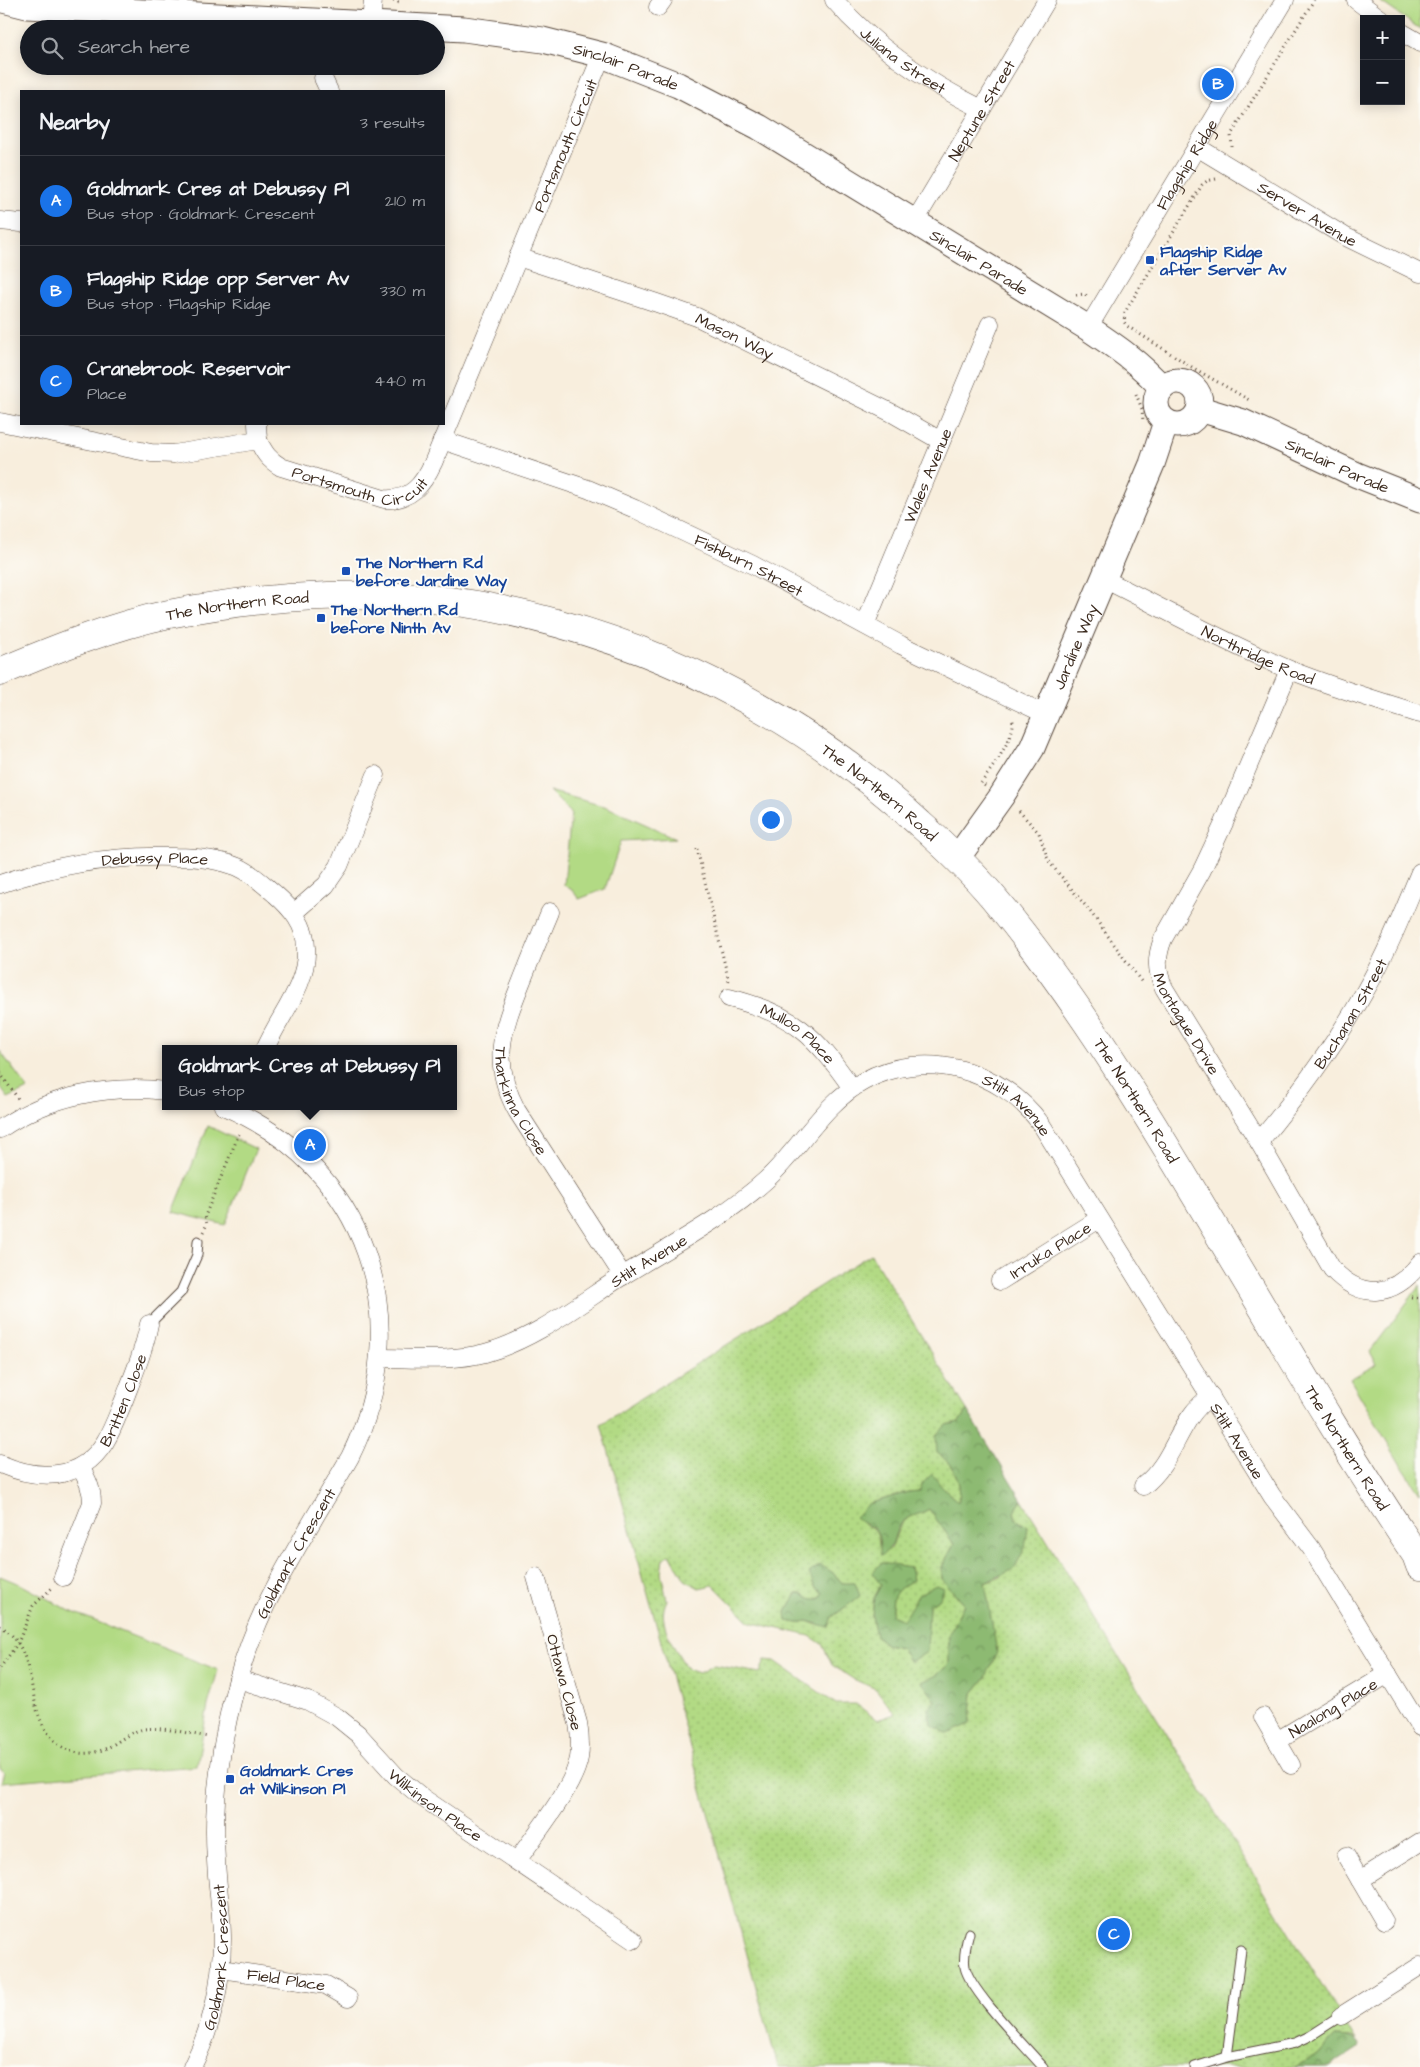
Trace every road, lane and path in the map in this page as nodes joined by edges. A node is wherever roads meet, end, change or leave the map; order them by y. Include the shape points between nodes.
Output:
1 (3, 0) edge
2 (834, 0) edge
3 (1047, 0) edge
4 (1285, 0) edge
5 (1314, 0) edge
6 (1356, 0) edge
7 (372, 12) edge
8 (1376, 15) edge
9 (415, 20) edge
10 (445, 25) edge
11 (1405, 34) edge
12 (1420, 43) edge
13 (602, 55) junction
14 (982, 109) junction
15 (1197, 147) junction
16 (1230, 154) dead end
17 (1218, 174) dead end
18 (0, 221) edge
19 (915, 221) junction
20 (20, 223) edge
21 (518, 257) junction
22 (1420, 273) edge
23 (1118, 315) dead end
24 (1124, 317) junction
25 (990, 324) dead end
26 (1088, 328) junction
27 (1160, 348) junction
28 (1156, 355) dead end
29 (1162, 388) junction
30 (1255, 403) dead end
31 (1200, 409) junction
32 (0, 422) edge
33 (1166, 422) junction
34 (258, 432) edge
35 (442, 440) junction
36 (941, 441) junction
37 (1420, 500) edge
38 (1104, 579) junction
39 (865, 626) junction
40 (1289, 670) junction
41 (0, 672) edge
42 (1006, 714) dead end
43 (1420, 714) edge
44 (1047, 716) junction
45 (376, 775) dead end
46 (990, 790) dead end
47 (1019, 810) dead end
48 (697, 849) dead end
49 (958, 858) junction
50 (1420, 872) edge
51 (0, 884) edge
52 (550, 912) dead end
53 (294, 913) junction
54 (1146, 989) dead end
55 (729, 998) joint
56 (267, 1045) edge
57 (0, 1073) edge
58 (852, 1088) junction
59 (162, 1092) edge
60 (238, 1110) edge
61 (28, 1113) junction
62 (0, 1128) edge
63 (239, 1134) dead end
64 (1259, 1142) junction
65 (1099, 1219) junction
66 (198, 1241) joint
67 (1420, 1263) edge
68 (623, 1276) junction
69 (1000, 1281) dead end
70 (1411, 1297) dead end
71 (1420, 1298) edge
72 (149, 1324) joint
73 (380, 1358) junction
74 (1211, 1396) junction
75 (0, 1464) edge
76 (80, 1467) junction
77 (1143, 1486) dead end
78 (1419, 1559) edge
79 (63, 1576) joint
80 (536, 1577) dead end
81 (0, 1626) edge
82 (18, 1643) junction
83 (0, 1668) edge
84 (1388, 1674) junction
85 (238, 1679) junction
86 (1263, 1717) dead end
87 (1420, 1727) edge
88 (223, 1740) junction
89 (1277, 1741) junction
90 (1291, 1765) dead end
91 (1420, 1842) edge
92 (1346, 1856) dead end
93 (517, 1861) junction
94 (1360, 1880) junction
95 (1384, 1921) dead end
96 (969, 1933) dead end
97 (633, 1940) dead end
98 (1241, 1950) dead end
99 (1420, 1966) edge
100 (220, 1969) junction
101 (348, 1998) dead end
102 (1341, 2016) joint
103 (1226, 2057) junction
104 (192, 2067) edge
105 (1043, 2067) edge
106 (1195, 2067) edge

1 - 7 street, Sinclair Parade via 27,6
2 - 14 street, Juliana Street via 848,16 910,67
3 - 14 street, Neptune Street
4 - 15 street, Flagship Ridge
5 - 16 path via 1232,135
6 - 8 street
7 - 9 street, Sinclair Parade
10 - 13 street, Sinclair Parade via 543,40
11 - 12 street
13 - 19 street, Sinclair Parade via 714,102
13 - 21 street, Portsmouth Circuit
14 - 19 street, Neptune Street
15 - 22 street, Server Avenue via 1344,236
15 - 26 street, Flagship Ridge
17 - 24 path via 1202,185
18 - 20 street
19 - 26 street, Sinclair Parade
21 - 35 street, Portsmouth Circuit
21 - 36 street, Mason Way via 697,318 892,413
23 - 24 path
24 - 27 path via 1127,326
25 - 36 street, Wales Avenue
26 - 29 street, Sinclair Parade via 1146,370
27 - 28 path
27 - 30 path
29 - 31 street via 1174,381 1189,384 1199,394
29 - 33 street via 1156,406
31 - 33 street via 1186,424
31 - 37 street, Sinclair Parade via 1243,422 1357,475
32 - 34 street, Portsmouth Circuit via 151,453 174,454
33 - 38 street, Jardine Way
34 - 35 street, Portsmouth Circuit via 263,451 270,461 281,467 394,500 411,494 420,486
35 - 39 street, Fishburn Street via 588,489 635,509 753,565
36 - 39 street, Wales Avenue
38 - 40 street, Northridge Road
38 - 44 street, Jardine Way
39 - 44 street, Fishburn Street
40 - 43 street, Northridge Road
40 - 64 street, Montague Drive via 1224,823 1163,939 1156,961 1164,988
41 - 49 highway, The Northern Road via 124,626 168,614 228,604 364,596 485,606 568,626 637,649 758,705 866,776
42 - 46 path via 1014,722 1014,728 981,783
44 - 49 street, Jardine Way via 1032,748
45 - 53 street via 339,866 326,885
47 - 54 path via 1039,833 1050,863 1089,910
48 - 55 path via 728,976
49 - 78 highway, The Northern Road via 1023,935 1120,1071 1341,1438
50 - 64 street, Buchanan Street via 1389,946 1343,1029 1311,1077
51 - 53 street, Debussy Place via 41,871 96,860 136,856 198,858 220,861 249,872
52 - 68 street, Tharkinna Close via 504,1028 500,1052 502,1074 518,1111
53 - 56 street, Debussy Place via 305,937 304,968
55 - 58 street, Mulloo Place via 767,1009 797,1026 828,1055
57 - 61 path
58 - 65 street, Stilt Avenue via 894,1070 930,1065 959,1069 993,1081 1034,1113
58 - 68 street, Stilt Avenue via 826,1111 791,1155 745,1198
59 - 61 street via 93,1092
60 - 73 street, Goldmark Crescent via 304,1157 346,1211 365,1250 376,1289
61 - 62 street
63 - 66 path
64 - 67 street, Montague Drive via 1332,1269 1341,1279 1365,1290 1388,1290 1400,1284
65 - 69 street, Irruka Place
65 - 74 street, Stilt Avenue
66 - 72 lane via 197,1255 181,1292
68 - 73 street, Stilt Avenue via 533,1334 492,1351 455,1358
70 - 71 path
72 - 76 street, Britten Close via 140,1359 110,1433 96,1453
73 - 85 street, Goldmark Crescent via 362,1432 272,1594
74 - 77 street via 1193,1411 1166,1463
74 - 84 street, Stilt Avenue via 1272,1496 1311,1548
75 - 76 street, Britten Close via 44,1476
76 - 79 street via 92,1492 92,1502
79 - 82 path via 33,1606
80 - 93 street, Ottawa Close via 578,1723 580,1747 577,1766 568,1786
81 - 82 path
82 - 83 path
82 - 88 path via 44,1729 64,1748 88,1753 100,1751 140,1729
84 - 87 street, Stilt Avenue
84 - 89 street, Naalong Place
85 - 88 street, Goldmark Crescent
85 - 93 street, Wilkinson Place via 308,1701 338,1717 407,1786
86 - 89 street, Naalong Place
88 - 100 street, Goldmark Crescent via 215,1815 221,1918
89 - 90 street, Naalong Place
91 - 94 street
92 - 94 street
93 - 97 street, Wilkinson Place
94 - 95 street
96 - 105 lane via 964,1957 971,1980
98 - 103 lane
99 - 102 street
100 - 101 street, Field Place via 326,1985
100 - 104 street, Goldmark Crescent via 212,2014
102 - 103 lane via 1295,2042
103 - 106 lane

